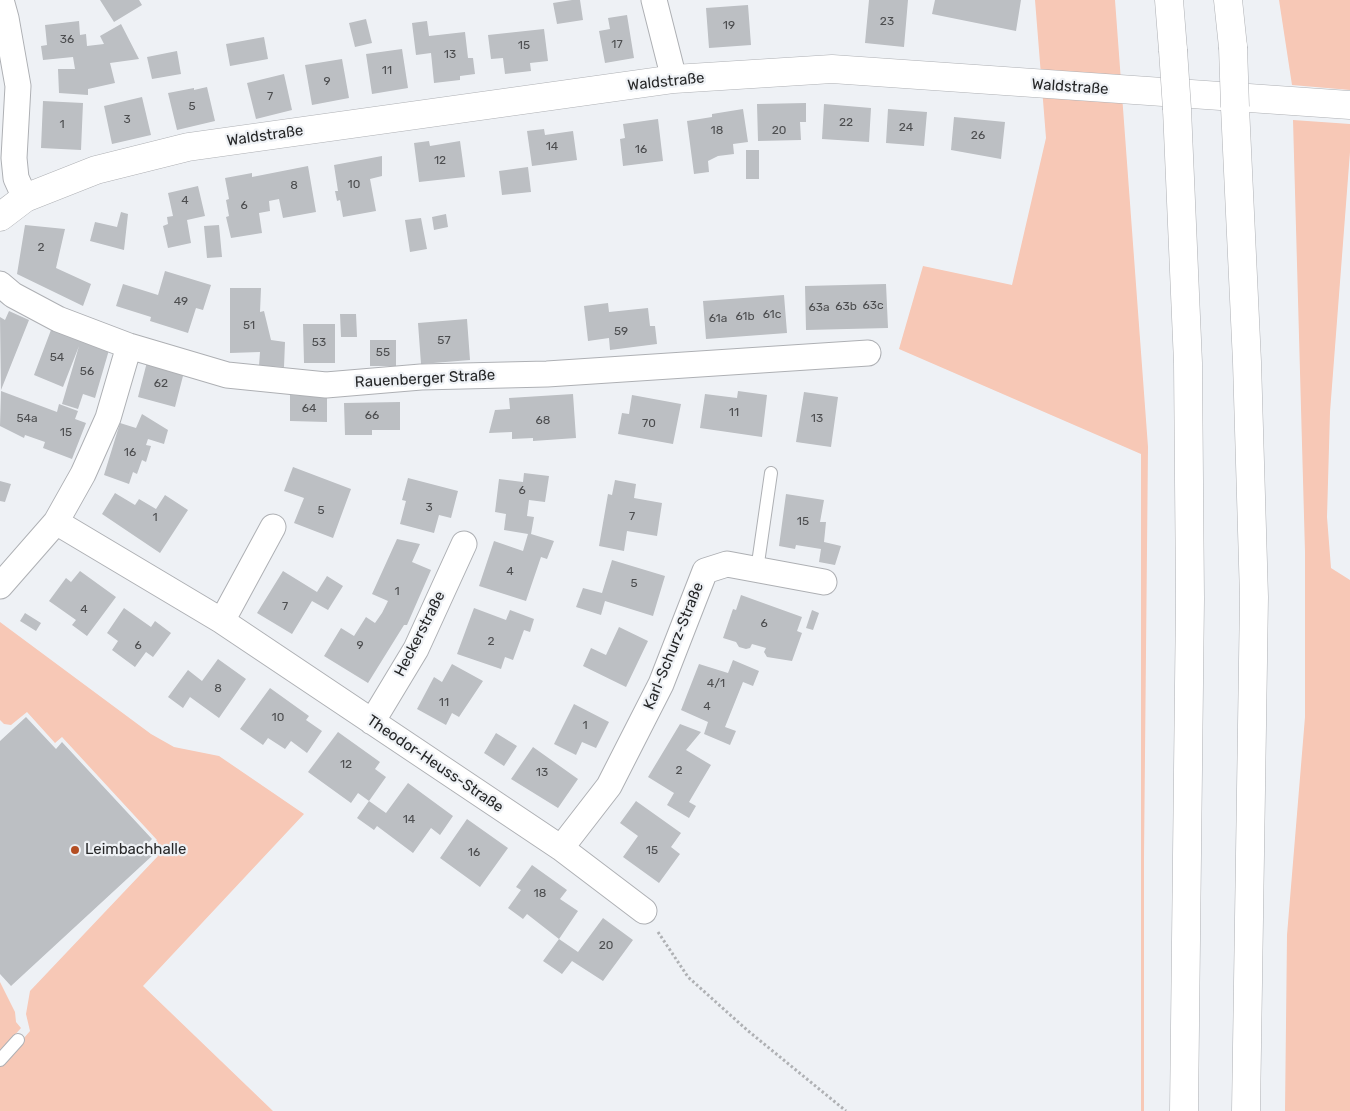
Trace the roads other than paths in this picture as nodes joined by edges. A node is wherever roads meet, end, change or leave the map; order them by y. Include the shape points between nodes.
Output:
1 (654, 0) edge
2 (1169, 0) edge
3 (1228, 0) edge
4 (6, 10) edge
5 (674, 79) junction
6 (1350, 105) edge
7 (25, 198) junction
8 (0, 217) edge
9 (0, 284) edge
10 (129, 346) junction
11 (868, 353) dead end
12 (771, 473) dead end
13 (56, 522) junction
14 (273, 527) dead end
15 (464, 544) dead end
16 (757, 570) junction
17 (824, 582) dead end
18 (0, 586) edge
19 (222, 621) junction
20 (372, 722) junction
21 (561, 848) junction
22 (644, 912) road end
23 (18, 1040) dead end
24 (0, 1060) edge
25 (1184, 1111) edge
26 (1246, 1111) edge

1 - 5 street
2 - 25 main road, bridge via 1188,363 1190,599
3 - 26 main road, bridge via 1233,47 1247,362 1254,597
4 - 7 street via 18,86 16,178
5 - 6 main road, Waldstraße via 832,70
5 - 7 main road, Waldstraße via 188,147 96,170
7 - 8 main road, Waldstraße
9 - 10 street, Rauenberger Straße via 13,295 58,319
10 - 11 street, Rauenberger Straße via 227,375 326,385
10 - 13 street via 108,418 83,474
12 - 16 lane
13 - 18 street
13 - 19 street, Theodor-Heuss-Straße
14 - 19 street
15 - 20 street, Heckerstraße via 416,649
16 - 17 street, Karl-Schurz-Straße
16 - 21 street, Karl-Schurz-Straße via 727,564 704,572 661,684 610,786
19 - 20 street, Theodor-Heuss-Straße
20 - 21 street, Theodor-Heuss-Straße
21 - 22 street, Theodor-Heuss-Straße
23 - 24 lane

